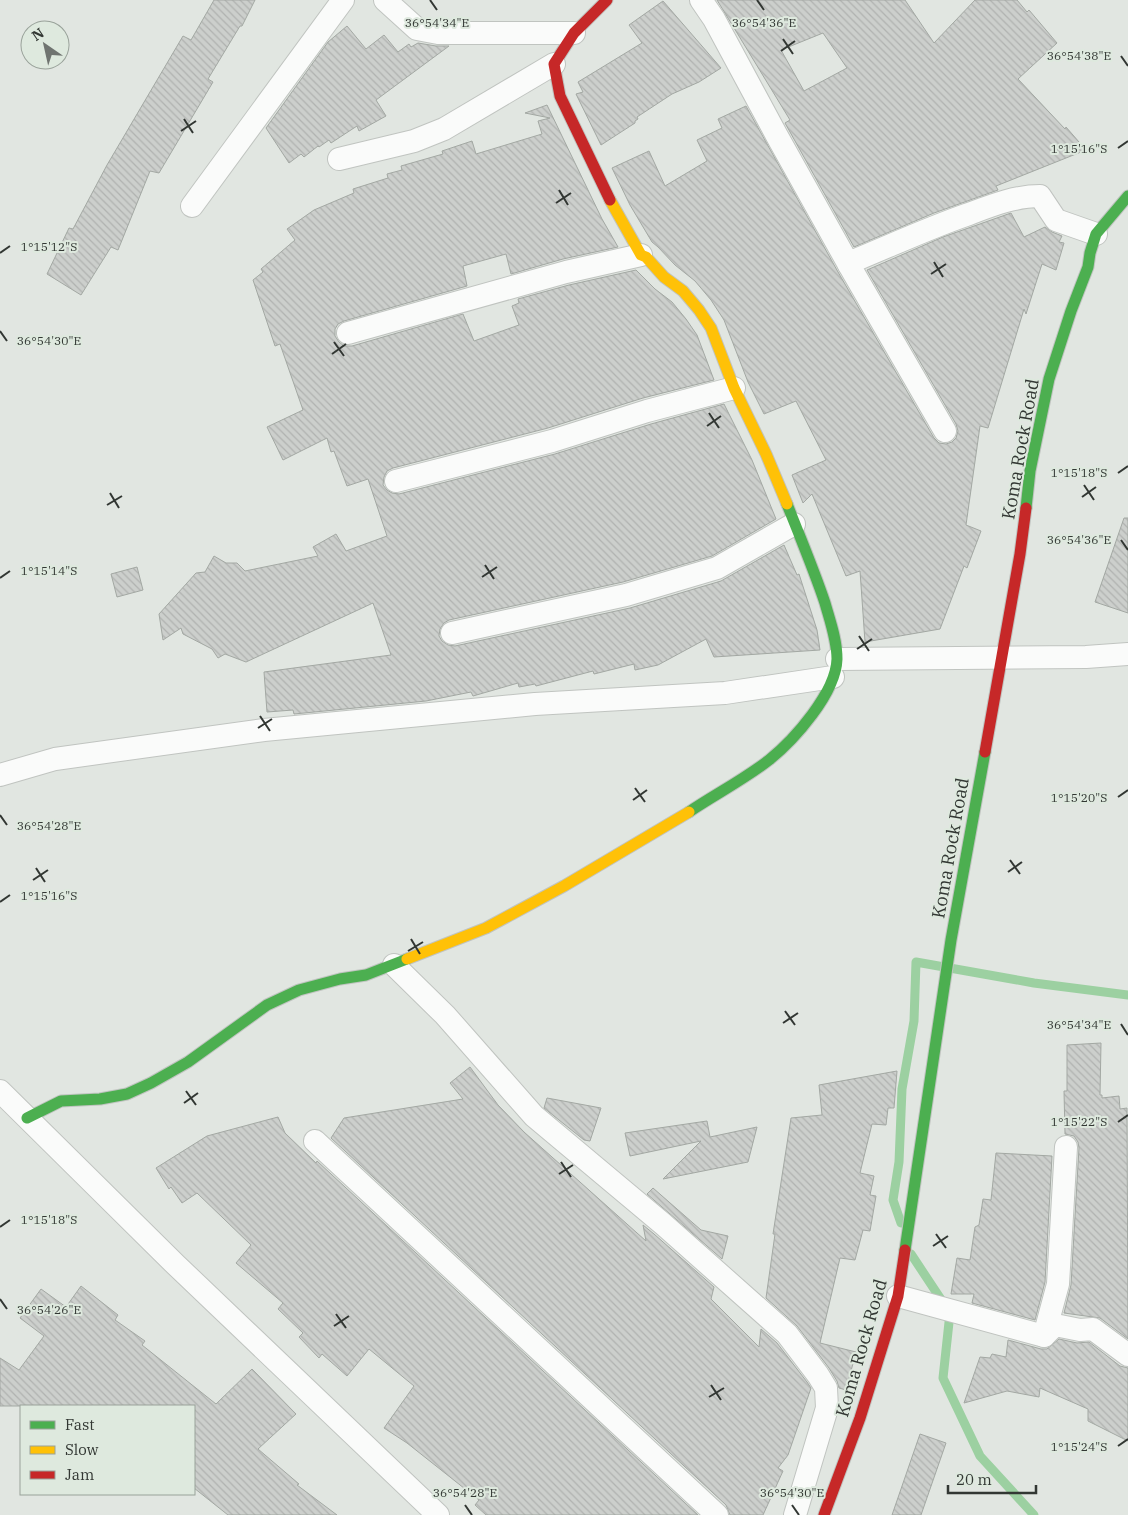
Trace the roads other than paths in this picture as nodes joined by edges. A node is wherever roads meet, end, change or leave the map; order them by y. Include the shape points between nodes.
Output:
1 (343, 0) edge
2 (385, 0) edge
3 (607, 0) edge
4 (701, 0) edge
5 (574, 33) junction
6 (554, 64) junction
7 (338, 159) dead end
8 (1128, 196) edge
9 (192, 206) dead end
10 (1096, 234) junction
11 (641, 255) junction
12 (849, 265) junction
13 (348, 333) dead end
14 (734, 388) junction
15 (945, 431) dead end
16 (396, 481) dead end
17 (794, 524) junction
18 (452, 633) dead end
19 (1128, 654) edge
20 (1002, 659) junction
21 (835, 668) junction
22 (0, 776) edge
23 (394, 965) junction
24 (0, 1091) edge
25 (27, 1118) junction
26 (315, 1141) dead end
27 (1066, 1147) dead end
28 (898, 1296) junction
29 (1044, 1336) junction
30 (1128, 1355) edge
31 (438, 1515) edge
32 (716, 1515) edge
33 (795, 1515) edge
34 (824, 1515) edge

1 - 9 street
2 - 5 street via 423,31
3 - 5 street
4 - 12 street
5 - 6 street
6 - 7 street via 444,129 414,141
6 - 11 street via 560,96 616,212
8 - 10 street, Koma Rock Road
10 - 12 street via 1056,220 1040,196 1028,196 952,220
10 - 20 street, Koma Rock Road via 1049,380 1030,471
11 - 13 street via 557,274
11 - 14 street via 683,291 699,310 711,328
12 - 15 street
14 - 16 street via 646,411 552,441
14 - 17 street via 766,454
17 - 18 street via 718,568 626,595
17 - 21 street via 832,626
19 - 20 street
20 - 21 street
20 - 28 street, Koma Rock Road via 950,948
21 - 22 street via 725,693 535,704 264,730 55,759
21 - 23 street via 826,696 769,760 670,824 495,924
23 - 25 street via 366,975 299,990 267,1005 188,1062 127,1094 100,1100 61,1101
23 - 33 street via 445,1015 534,1116 787,1334 813,1368 826,1388 827,1408
24 - 25 street
25 - 31 street
26 - 32 street
27 - 29 street via 1058,1284
28 - 29 street
28 - 34 street, Koma Rock Road via 860,1418
29 - 30 street via 1056,1325 1093,1329

